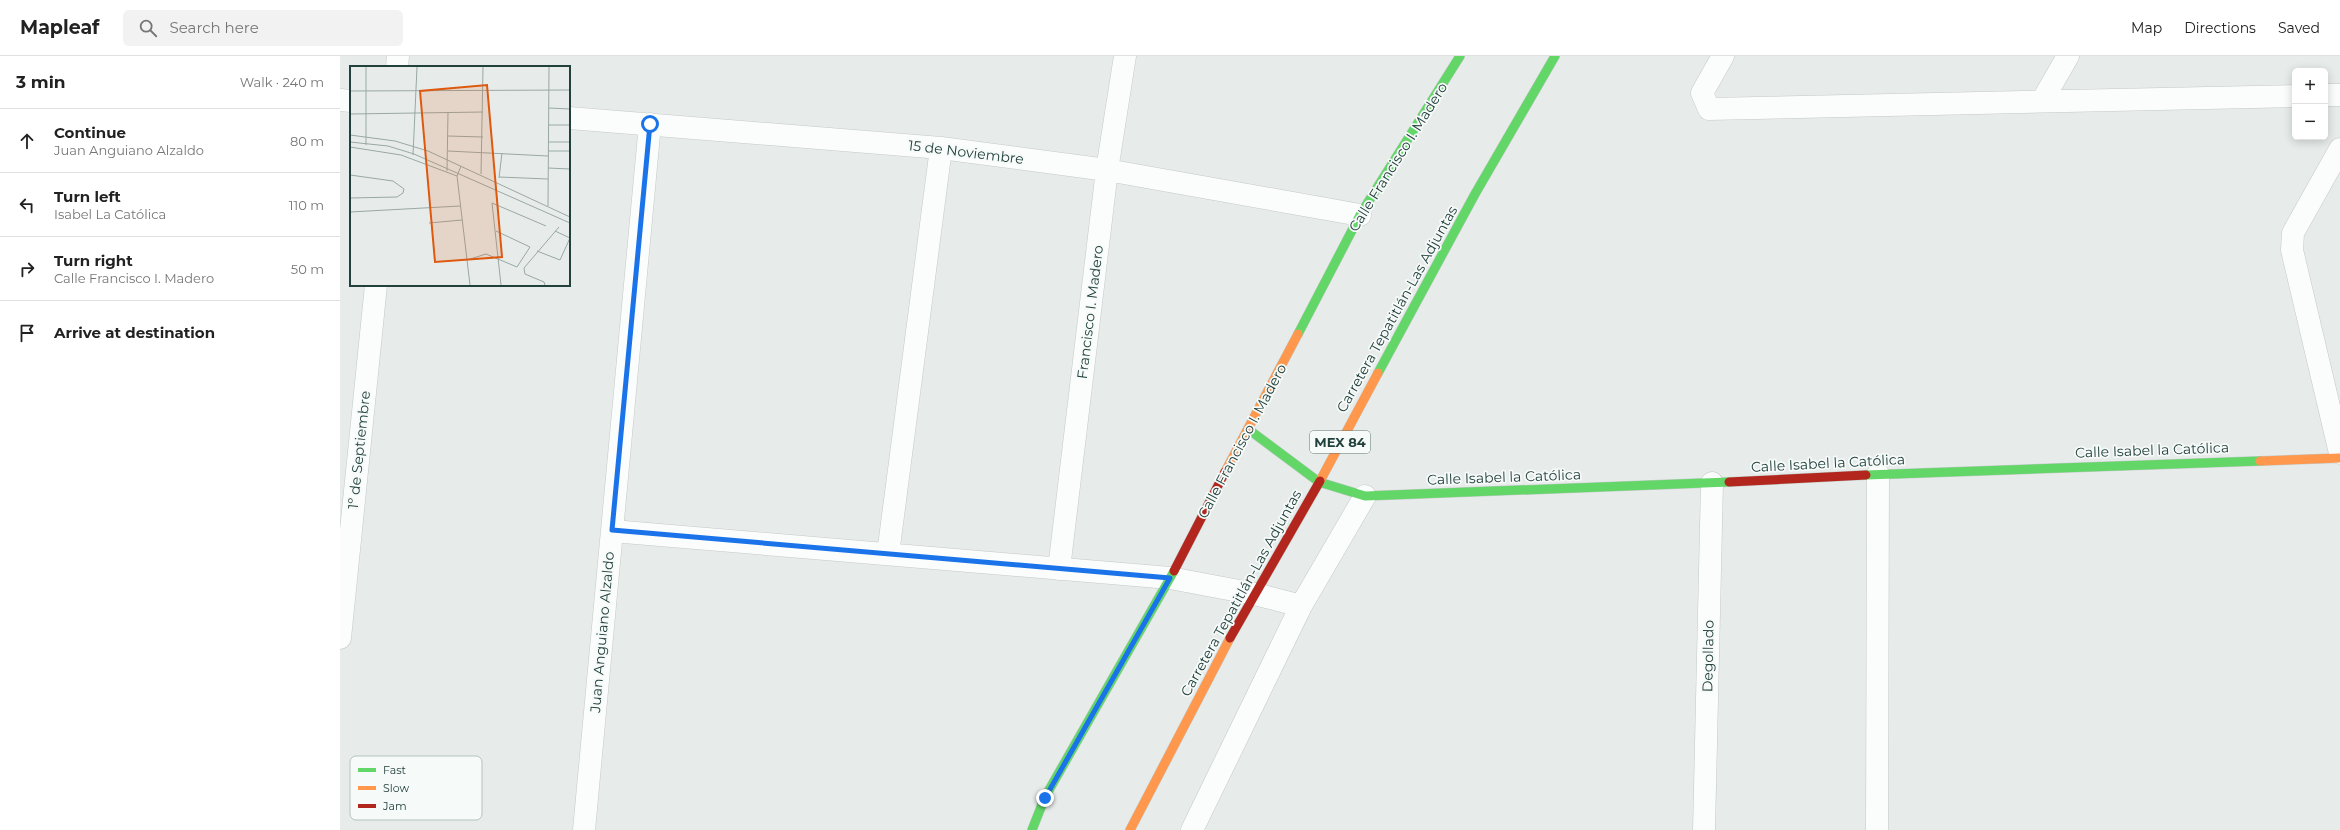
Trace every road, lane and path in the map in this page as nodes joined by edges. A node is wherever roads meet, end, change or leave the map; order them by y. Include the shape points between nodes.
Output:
1 (398, 56) edge
2 (1125, 56) edge
3 (1460, 56) edge
4 (1555, 56) edge
5 (1723, 56) edge
6 (2068, 56) edge
7 (397, 66) edge
8 (2328, 95) edge
9 (2340, 95) edge
10 (2292, 96) edge
11 (340, 100) edge
12 (350, 101) edge
13 (2042, 101) junction
14 (570, 118) edge
15 (650, 124) junction
16 (941, 148) junction
17 (2340, 149) edge
18 (1107, 170) junction
19 (1360, 215) junction
20 (376, 286) edge
21 (1248, 429) junction
22 (2340, 453) edge
23 (2340, 458) edge
24 (1878, 474) junction
25 (1319, 482) junction
26 (1712, 483) junction
27 (1365, 496) junction
28 (612, 530) junction
29 (888, 554) junction
30 (1059, 569) junction
31 (1170, 578) junction
32 (1256, 594) junction
33 (1301, 606) junction
34 (340, 638) edge
35 (584, 830) edge
36 (1032, 830) edge
37 (1130, 830) edge
38 (1192, 830) edge
39 (1704, 830) edge
40 (1877, 830) edge

1 - 7 street
2 - 18 street, Francisco I. Madero
3 - 19 street, Calle Francisco I. Madero
4 - 25 street, Carretera Tepatitlán-Las Adjuntas / MEX 84 via 1476,194
5 - 13 street via 1702,93 1709,109
6 - 13 street
8 - 9 street
10 - 13 street
11 - 12 street
14 - 15 street, 15 de Noviembre
15 - 16 street, 15 de Noviembre
15 - 28 street, Juan Anguiano Alzaldo
16 - 18 street, 15 de Noviembre
16 - 29 street
17 - 22 street via 2293,233 2292,250
18 - 19 street, 15 de Noviembre
18 - 30 street, Francisco I. Madero
19 - 21 street, Calle Francisco I. Madero
20 - 34 street, 1º de Septiembre
21 - 25 street, Calle Isabel la Católica
21 - 31 street, Calle Francisco I. Madero
23 - 24 street, Calle Isabel la Católica
24 - 26 street, Calle Isabel la Católica
24 - 40 street
25 - 27 street, Calle Isabel la Católica
25 - 32 street, Carretera Tepatitlán-Las Adjuntas / MEX 84
26 - 27 street, Calle Isabel la Católica
26 - 39 street, Degollado
27 - 33 street
28 - 29 street
28 - 35 street, Juan Anguiano Alzaldo
29 - 30 street
30 - 31 street
31 - 32 street
31 - 36 street, Calle Francisco I. Madero via 1045,798
32 - 33 street
32 - 37 street, Carretera Tepatitlán-Las Adjuntas / MEX 84 via 1210,674
33 - 38 street

